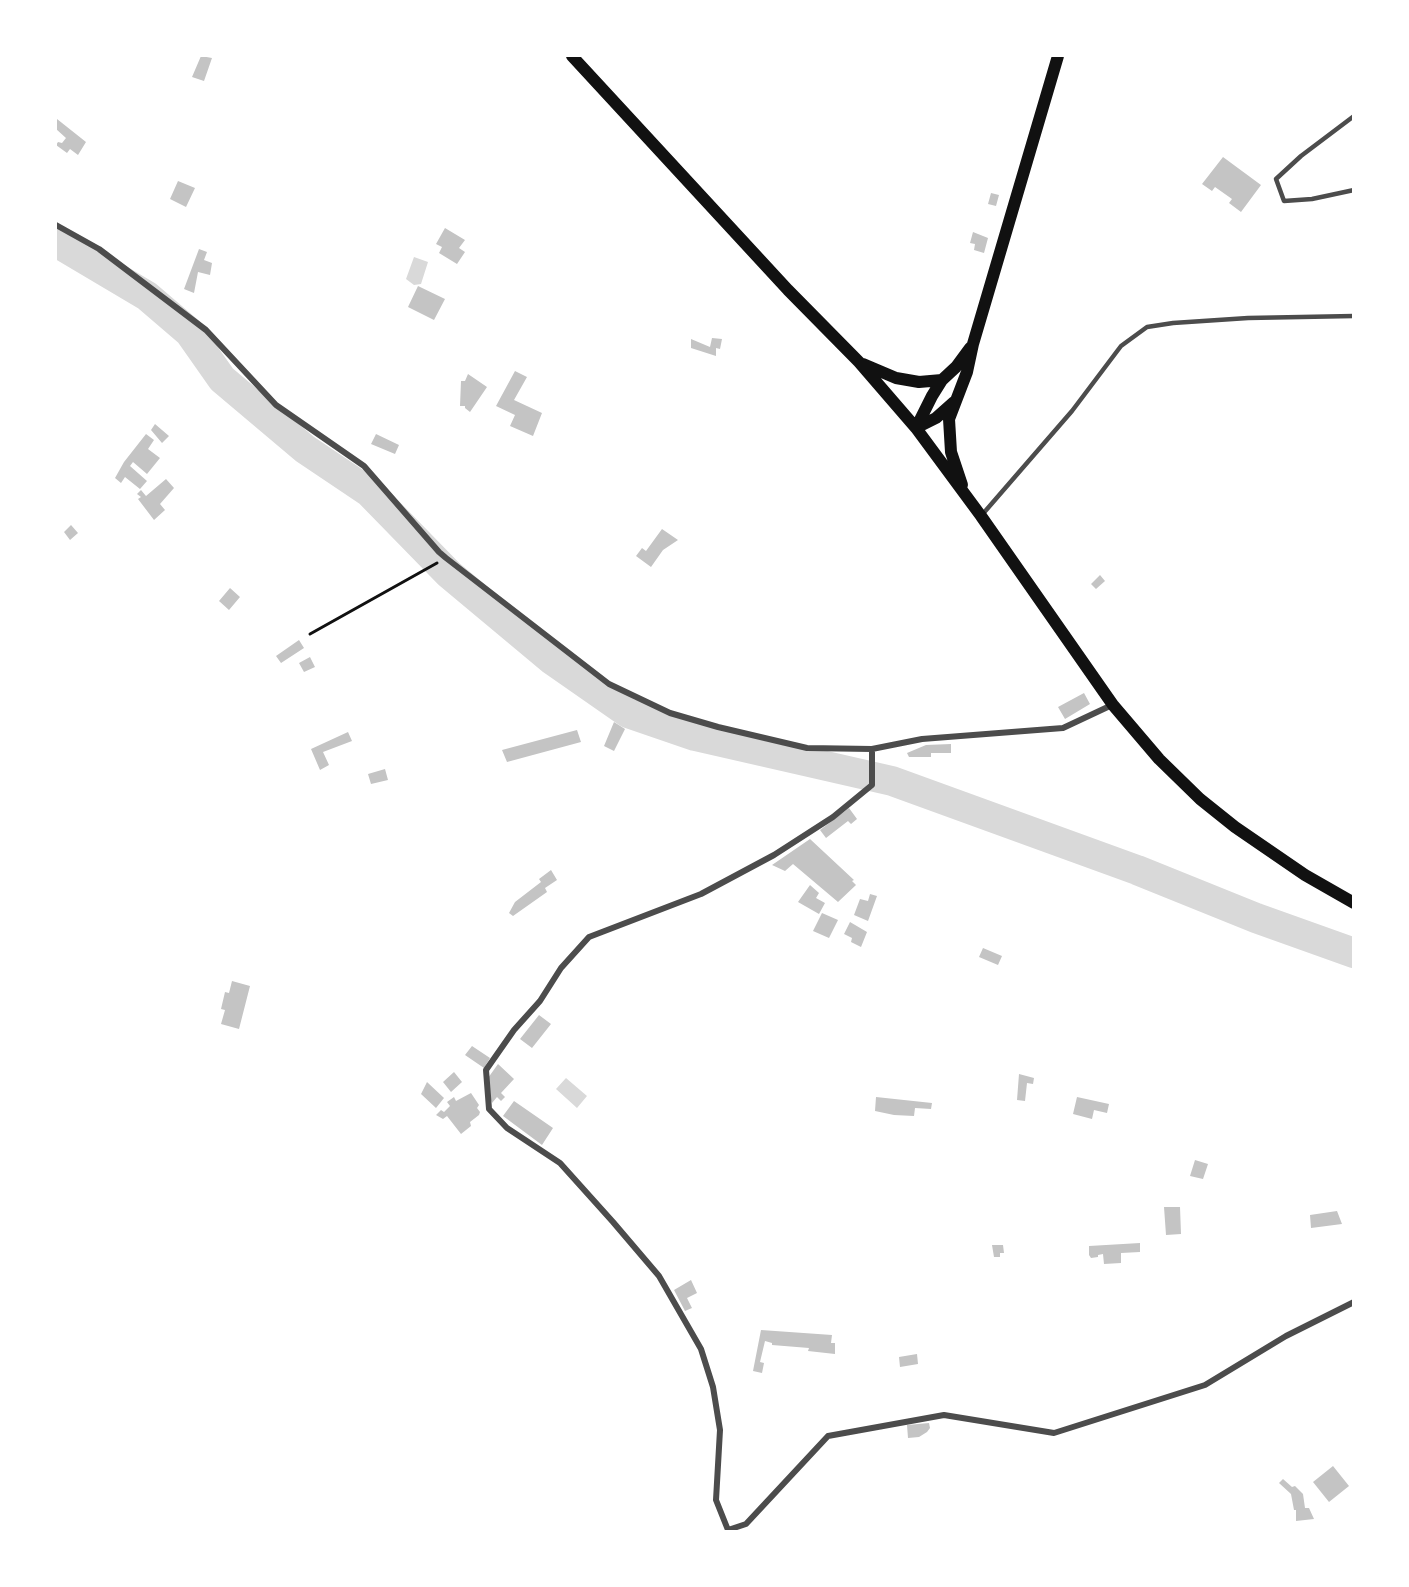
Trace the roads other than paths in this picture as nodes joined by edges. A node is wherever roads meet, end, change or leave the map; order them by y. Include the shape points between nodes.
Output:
1 (572, 56) edge
2 (1058, 56) edge
3 (1353, 116) edge
4 (1353, 190) edge
5 (56, 225) edge
6 (1353, 316) edge
7 (973, 344) junction
8 (859, 362) junction
9 (942, 380) junction
10 (954, 402) junction
11 (916, 428) junction
12 (967, 497) junction
13 (981, 516) junction
14 (1113, 705) junction
15 (872, 749) junction
16 (1353, 903) edge
17 (1353, 1302) edge

1 - 8 main road
2 - 7 main road
3 - 4 lane via 1276,179 1284,201
5 - 15 street via 99,249 206,330 276,405 364,466 439,552 609,684 670,712 718,728 807,748
6 - 13 lane via 1248,318 1147,327 1121,346 1072,411
7 - 9 main road
7 - 10 main road via 967,372
8 - 9 main road via 896,378
8 - 11 main road
9 - 11 main road
10 - 11 main road via 936,418
10 - 12 main road via 949,438
11 - 12 main road
12 - 13 main road
13 - 14 main road
14 - 15 street via 1063,728 922,739
14 - 16 main road via 1200,799 1270,852
15 - 17 street via 872,785 833,817 764,861 701,894 589,937 561,968 486,1070 489,1108 507,1128 560,1163 613,1222 659,1276 701,1349 713,1387 720,1430 716,1500 728,1530 746,1524 828,1436 944,1415 1054,1433 1205,1385 1286,1336

